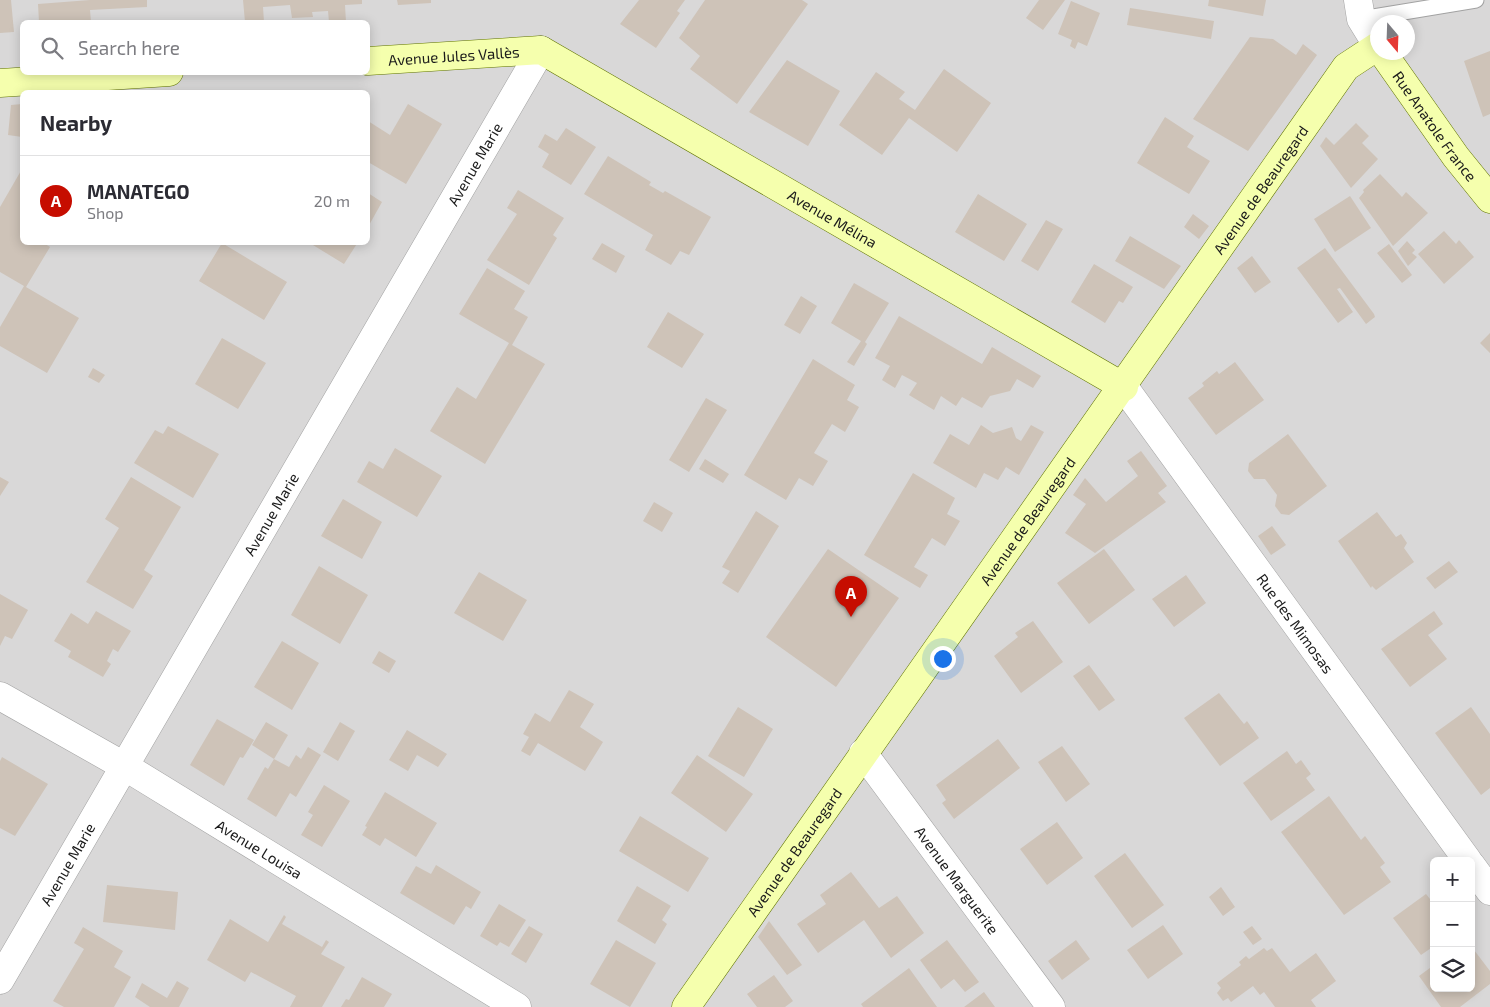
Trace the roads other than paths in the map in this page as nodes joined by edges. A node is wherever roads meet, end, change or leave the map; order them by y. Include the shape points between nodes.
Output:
1 (1476, 0) edge
2 (1360, 9) edge
3 (1370, 30) edge
4 (541, 50) junction
5 (1370, 50) edge
6 (370, 60) edge
7 (1388, 60) edge
8 (123, 75) edge
9 (0, 83) edge
10 (1490, 199) edge
11 (1124, 387) junction
12 (0, 696) edge
13 (862, 753) junction
14 (124, 766) junction
15 (1465, 857) edge
16 (1475, 870) edge
17 (1490, 891) edge
18 (0, 980) edge
19 (517, 1007) edge
20 (686, 1007) edge
21 (1051, 1007) edge

1 - 2 lane
2 - 3 street
4 - 6 street, Avenue Jules Vallès
4 - 11 street, Avenue Mélina
4 - 14 street, Avenue Marie
5 - 11 street, Avenue de Beauregard via 1346,67
7 - 10 street, Rue Anatole France
8 - 9 street
11 - 13 street, Avenue de Beauregard
11 - 15 street, Rue des Mimosas
12 - 14 street, Avenue Louisa
13 - 20 street, Avenue de Beauregard
13 - 21 street, Avenue Marguerite
14 - 18 street, Avenue Marie
14 - 19 street, Avenue Louisa
16 - 17 street

